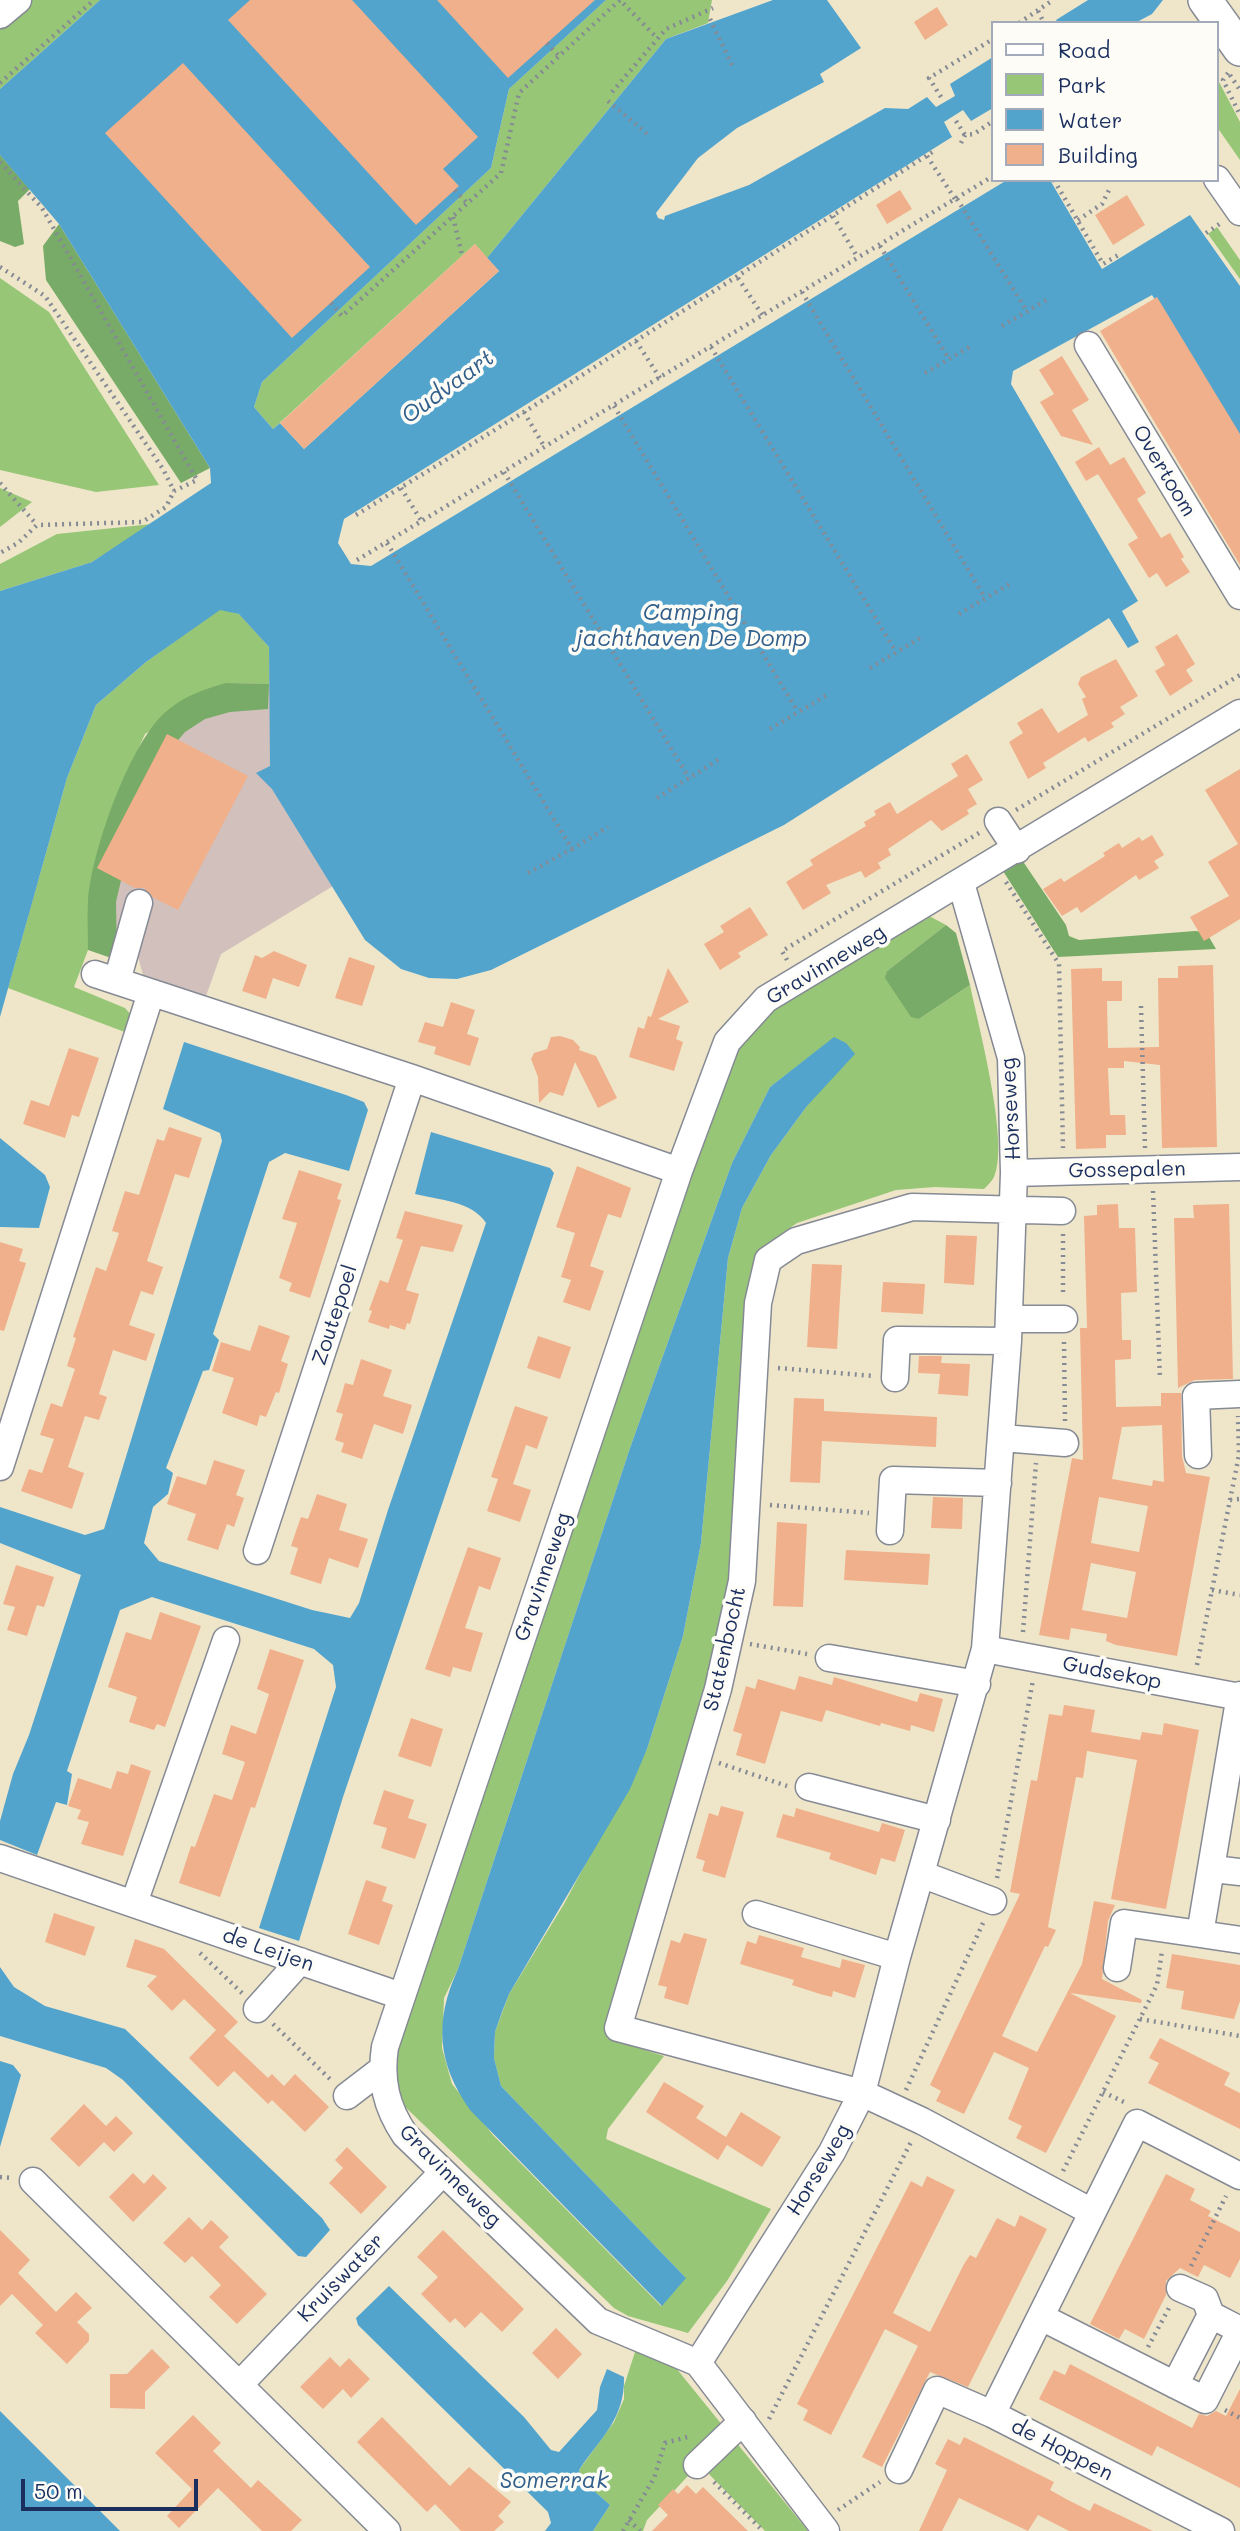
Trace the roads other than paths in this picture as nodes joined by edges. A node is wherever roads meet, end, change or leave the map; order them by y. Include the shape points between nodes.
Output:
1 (18, 0) edge
2 (1205, 0) edge
3 (0, 15) edge
4 (1215, 21) edge
5 (1219, 29) edge
6 (1234, 61) edge
7 (1219, 182) edge
8 (1240, 212) edge
9 (1088, 345) dead end
10 (1240, 597) edge
11 (1240, 713) edge
12 (998, 821) dead end
13 (1017, 850) junction
14 (961, 883) junction
15 (139, 903) dead end
16 (151, 993) junction
17 (412, 1078) junction
18 (1240, 1167) edge
19 (679, 1171) junction
20 (1014, 1173) junction
21 (1012, 1211) junction
22 (1062, 1211) dead end
23 (1064, 1319) dead end
24 (1008, 1330) junction
25 (895, 1378) road end
26 (1239, 1394) edge
27 (1002, 1438) junction
28 (1065, 1443) dead end
29 (1198, 1455) dead end
30 (0, 1467) edge
31 (998, 1483) junction
32 (891, 1523) road end
33 (257, 1551) dead end
34 (226, 1640) dead end
35 (985, 1649) junction
36 (829, 1658) road end
37 (977, 1685) junction
38 (1240, 1696) edge
39 (809, 1787) road end
40 (937, 1820) junction
41 (0, 1858) edge
42 (1213, 1870) junction
43 (1240, 1872) edge
44 (921, 1874) junction
45 (993, 1901) dead end
46 (134, 1903) junction
47 (756, 1914) dead end
48 (1200, 1934) junction
49 (1240, 1940) edge
50 (897, 1957) junction
51 (300, 1961) junction
52 (1117, 1968) dead end
53 (401, 1996) junction
54 (257, 2008) road end
55 (382, 2070) junction
56 (862, 2093) junction
57 (347, 2096) road end
58 (443, 2172) junction
59 (1240, 2176) edge
60 (33, 2181) dead end
61 (1092, 2212) junction
62 (1180, 2288) dead end
63 (1211, 2315) junction
64 (1041, 2316) junction
65 (1240, 2330) edge
66 (698, 2363) junction
67 (240, 2384) junction
68 (1175, 2385) junction
69 (992, 2414) junction
70 (750, 2431) junction
71 (696, 2465) road end
72 (899, 2470) road end
73 (823, 2527) edge
74 (387, 2531) edge
75 (1221, 2531) edge

1 - 3 street
2 - 4 main road
5 - 6 main road
7 - 8 street
9 - 10 street, Overtoom
11 - 13 street, Gravinneweg
12 - 13 street
13 - 14 street, Gravinneweg
14 - 19 street, Gravinneweg via 766,999 727,1042
14 - 20 street, Horseweg via 1011,1058
15 - 16 street via 106,977
16 - 17 street
16 - 30 street
17 - 19 street
17 - 33 street, Zoutepoel
18 - 20 street, Gossepalen
19 - 53 street, Gravinneweg
20 - 21 street, Horseweg
21 - 22 street, Statenbocht
21 - 24 street, Horseweg
21 - 56 street, Statenbocht via 912,1207 796,1241 768,1261 758,1303 742,1581 698,1756 618,2028
23 - 24 street
24 - 25 street via 897,1340
24 - 27 street, Horseweg
26 - 29 street via 1196,1396
27 - 28 street
27 - 31 street, Horseweg
31 - 32 street via 893,1480
31 - 35 street, Horseweg
34 - 46 street
35 - 37 street, Horseweg
35 - 38 street, Gudsekop
36 - 37 street
37 - 40 street, Horseweg
38 - 42 street, Gudsekop
39 - 40 street
40 - 44 street, Horseweg
41 - 46 street, de Leijen
42 - 43 street
42 - 48 street, Gudsekop
44 - 45 street
44 - 50 street, Horseweg
46 - 51 street, de Leijen
47 - 50 street
48 - 49 street
48 - 52 street via 1124,1923
50 - 56 street, Horseweg
51 - 53 street, de Leijen
51 - 54 street
53 - 55 street, Gravinneweg
55 - 57 street
55 - 58 street, Gravinneweg via 390,2113
56 - 61 street
56 - 66 street, Horseweg via 832,2152
58 - 66 street, Gravinneweg via 598,2321
58 - 67 street, Kruiswater
59 - 61 street, de Hoppen via 1137,2123
60 - 67 street
61 - 64 street, de Hoppen
62 - 63 street via 1205,2300
63 - 65 street
63 - 68 street
64 - 68 street
64 - 69 street, de Hoppen
65 - 68 street via 1205,2400
66 - 70 street, Gravinneweg
67 - 74 street
69 - 72 street via 937,2390
69 - 75 street, de Hoppen
70 - 71 street
70 - 73 street, Gravinneweg

